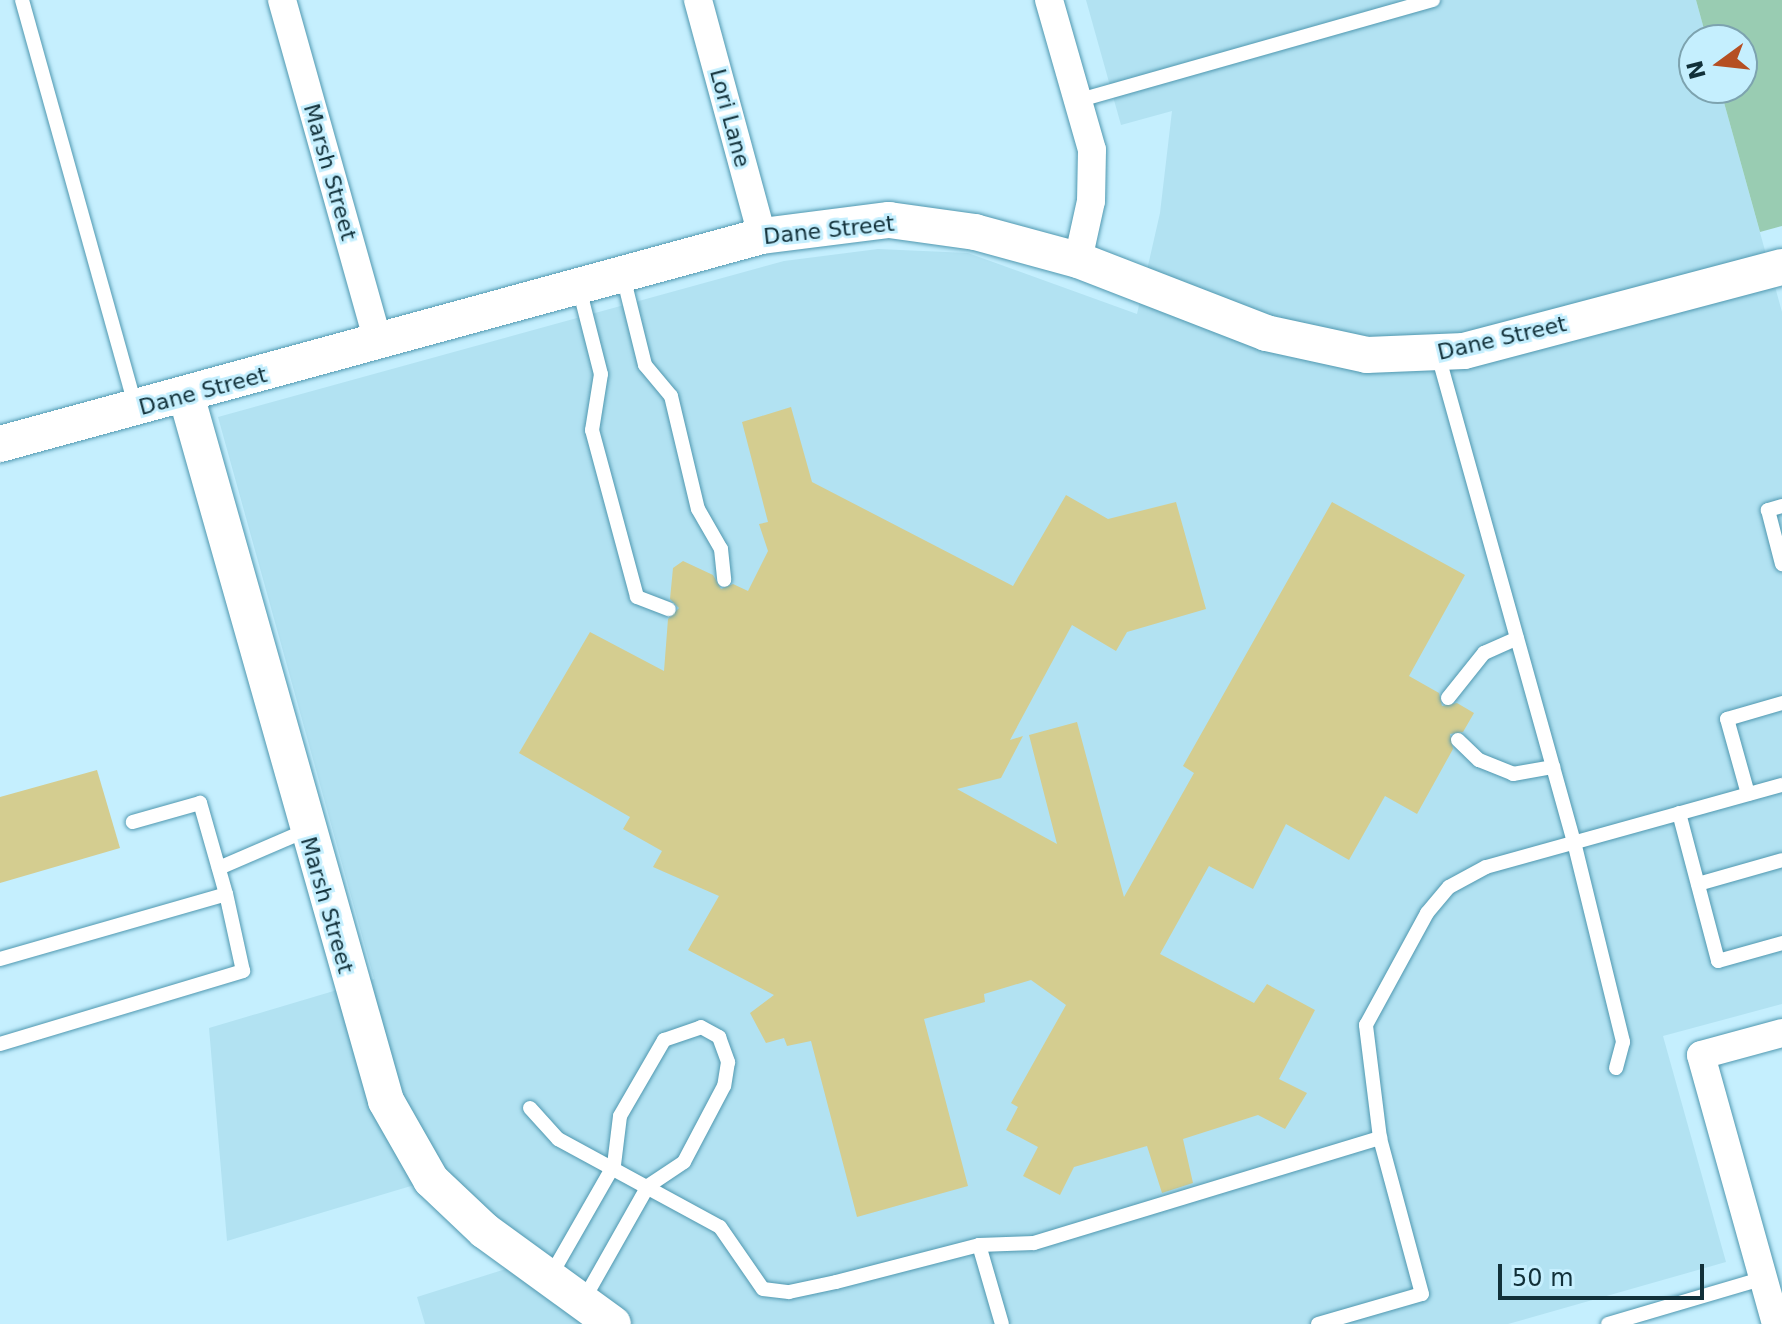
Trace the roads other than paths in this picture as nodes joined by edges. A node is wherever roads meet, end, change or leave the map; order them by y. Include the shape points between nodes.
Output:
1 (22, 0) edge
2 (282, 0) edge
3 (698, 0) edge
4 (1433, 0) edge
5 (1051, 1) edge
6 (1076, 101) junction
7 (762, 236) junction
8 (1078, 260) junction
9 (1782, 267) edge
10 (623, 276) junction
11 (579, 288) junction
12 (379, 344) junction
13 (1438, 355) junction
14 (186, 395) junction
15 (136, 408) junction
16 (0, 444) edge
17 (1782, 506) edge
18 (1782, 564) edge
19 (724, 580) dead end
20 (669, 609) dead end
21 (1517, 638) junction
22 (1448, 698) dead end
23 (1782, 703) edge
24 (1458, 740) dead end
25 (1553, 767) junction
26 (1782, 785) edge
27 (1748, 794) junction
28 (1679, 813) junction
29 (133, 822) dead end
30 (305, 831) junction
31 (1574, 842) junction
32 (1782, 860) edge
33 (219, 868) junction
34 (1698, 884) junction
35 (226, 894) junction
36 (1782, 943) edge
37 (0, 959) edge
38 (1782, 1033) edge
39 (0, 1044) edge
40 (1616, 1068) dead end
41 (530, 1108) dead end
42 (1380, 1138) junction
43 (612, 1169) junction
44 (648, 1186) junction
45 (979, 1245) junction
46 (551, 1275) junction
47 (1764, 1278) junction
48 (584, 1299) junction
49 (613, 1324) edge
50 (1002, 1324) edge
51 (1318, 1324) edge
52 (1608, 1324) edge
53 (1776, 1324) edge

1 - 15 lane
2 - 12 street, Marsh Street
3 - 7 street, Lori Lane
4 - 6 lane
5 - 6 street
6 - 8 street via 1092,150 1091,201
7 - 8 street, Dane Street via 889,220 933,223
7 - 10 street, Dane Street
8 - 13 street, Dane Street via 1318,348 1367,355
9 - 13 street, Dane Street
10 - 11 street, Dane Street
10 - 19 lane via 645,365 671,396 698,509 721,549
11 - 12 street, Dane Street
11 - 20 lane via 601,374 592,430 637,597
12 - 14 street, Dane Street
13 - 21 lane
14 - 15 street, Dane Street
14 - 30 street, Marsh Street
15 - 16 street, Dane Street
17 - 18 lane via 1768,510
21 - 22 lane via 1484,653
21 - 25 lane
23 - 27 lane via 1727,719
24 - 25 lane via 1479,760 1513,774
25 - 31 lane
26 - 27 lane
27 - 28 lane
28 - 31 lane
28 - 34 lane
29 - 33 lane via 200,803
30 - 33 lane
30 - 46 street, Marsh Street via 386,1101 431,1180 485,1231
31 - 40 lane via 1623,1042
31 - 42 lane via 1467,875 1427,913 1366,1025
32 - 34 lane
33 - 35 lane
34 - 36 lane via 1718,961
35 - 37 lane
35 - 39 lane via 243,971
38 - 47 street via 1701,1055
41 - 43 lane via 558,1139
42 - 45 lane via 1034,1243
42 - 51 lane via 1422,1294
43 - 44 lane
43 - 44 lane via 620,1116 664,1040 701,1027 719,1037 728,1062 724,1086 684,1162
43 - 46 lane
44 - 45 lane via 720,1227 763,1289 789,1292
44 - 48 lane
45 - 50 lane
46 - 48 street, Marsh Street
47 - 52 lane
47 - 53 street
48 - 49 street, Marsh Street

